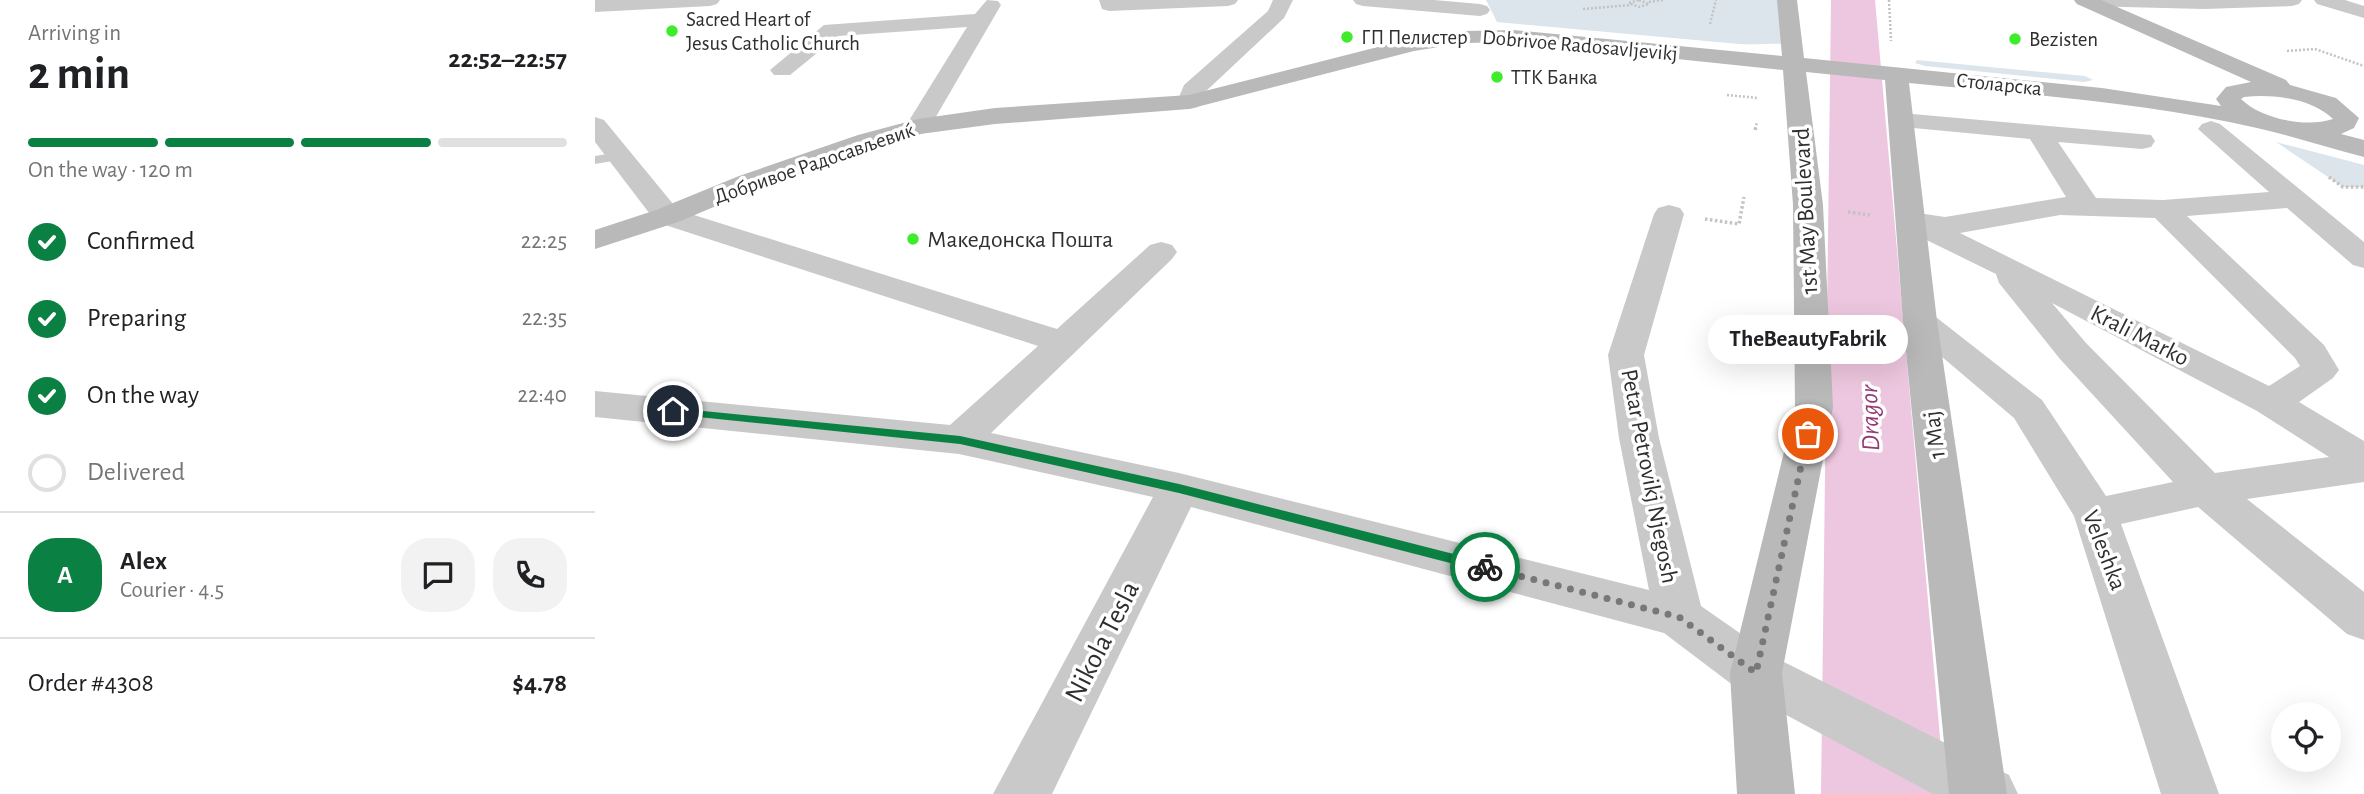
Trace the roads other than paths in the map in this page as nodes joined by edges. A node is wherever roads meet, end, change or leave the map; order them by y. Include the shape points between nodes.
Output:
1 (710, 0) edge
2 (994, 0) edge
3 (1109, 0) edge
4 (1228, 0) edge
5 (1363, 0) edge
6 (1787, 0) edge
7 (2084, 0) edge
8 (2292, 0) edge
9 (2324, 0) edge
10 (595, 6) edge
11 (1280, 7) edge
12 (1480, 10) dead end
13 (2364, 12) edge
14 (979, 20) junction
15 (2200, 53) junction
16 (1808, 66) junction
17 (782, 70) dead end
18 (1890, 74) junction
19 (2234, 92) junction
20 (2102, 95) junction
21 (2301, 95) junction
22 (1189, 102) junction
23 (2341, 113) junction
24 (1901, 121) junction
25 (2265, 121) junction
26 (595, 125) edge
27 (2364, 126) edge
28 (918, 127) junction
29 (2297, 128) junction
30 (2211, 129) dead end
31 (2040, 135) junction
32 (2142, 141) dead end
33 (2364, 149) edge
34 (607, 158) edge
35 (2293, 199) junction
36 (2086, 205) junction
37 (2163, 209) junction
38 (1669, 214) road end
39 (667, 216) junction
40 (1897, 219) junction
41 (595, 240) edge
42 (1161, 252) dead end
43 (2364, 258) edge
44 (1999, 263) junction
45 (1920, 321) junction
46 (1062, 342) junction
47 (2271, 402) junction
48 (595, 404) edge
49 (960, 440) junction
50 (2364, 460) edge
51 (2364, 467) edge
52 (1179, 488) junction
53 (2206, 490) junction
54 (2095, 514) junction
55 (1679, 617) junction
56 (2364, 620) edge
57 (1756, 673) junction
58 (1981, 792) edge
59 (1022, 794) edge
60 (1766, 794) edge
61 (2190, 794) edge

1 - 10 street
2 - 14 street
3 - 4 street via 1109,5
5 - 12 street
6 - 16 street, 1st May Boulevard
7 - 8 street
7 - 15 street
9 - 13 street
11 - 22 street via 1193,90
14 - 17 street via 832,30
14 - 28 street
15 - 19 street
15 - 21 street
16 - 18 street, Столарска
16 - 22 street, Добривое Радосављевиќ via 1483,36 1413,45
16 - 57 street, 1st May Boulevard via 1814,407
18 - 20 street, Столарска
18 - 24 street, 1 Maj
19 - 20 street, Столарска
19 - 21 street, Столарска via 2265,89
19 - 25 street via 2228,99 2231,104
20 - 25 street, Столарска
21 - 23 street
22 - 28 street, Добривое Радосављевиќ via 995,116
23 - 27 street
23 - 29 street via 2346,118 2339,127
24 - 31 street
24 - 40 street, 1 Maj
25 - 29 street
26 - 34 street
28 - 39 street, Добривое Радосављевиќ via 762,178
29 - 33 street
30 - 35 street
31 - 32 street
31 - 36 street
34 - 39 street
35 - 37 street
35 - 43 street
36 - 37 street
36 - 40 street via 2033,209 1945,226
37 - 47 street via 2311,353 2320,370
38 - 55 street, Petar Petrovikj Njegosh via 1626,355 1639,438
39 - 41 street, Добривое Радосављевиќ
39 - 46 street
40 - 44 street, Krali Marko
40 - 45 street, 1 Maj
42 - 46 street
44 - 47 street, Krali Marko
44 - 53 street via 2073,351
45 - 54 street, Veleshka via 2028,409
45 - 58 street, 1 Maj
46 - 49 street
47 - 50 street, Krali Marko
48 - 49 street
49 - 52 street
51 - 53 street
52 - 55 street
52 - 59 street, Nikola Tesla
53 - 54 street
53 - 56 street
54 - 61 street, Veleshka
55 - 57 street
57 - 58 street
57 - 60 street, 1st May Boulevard

